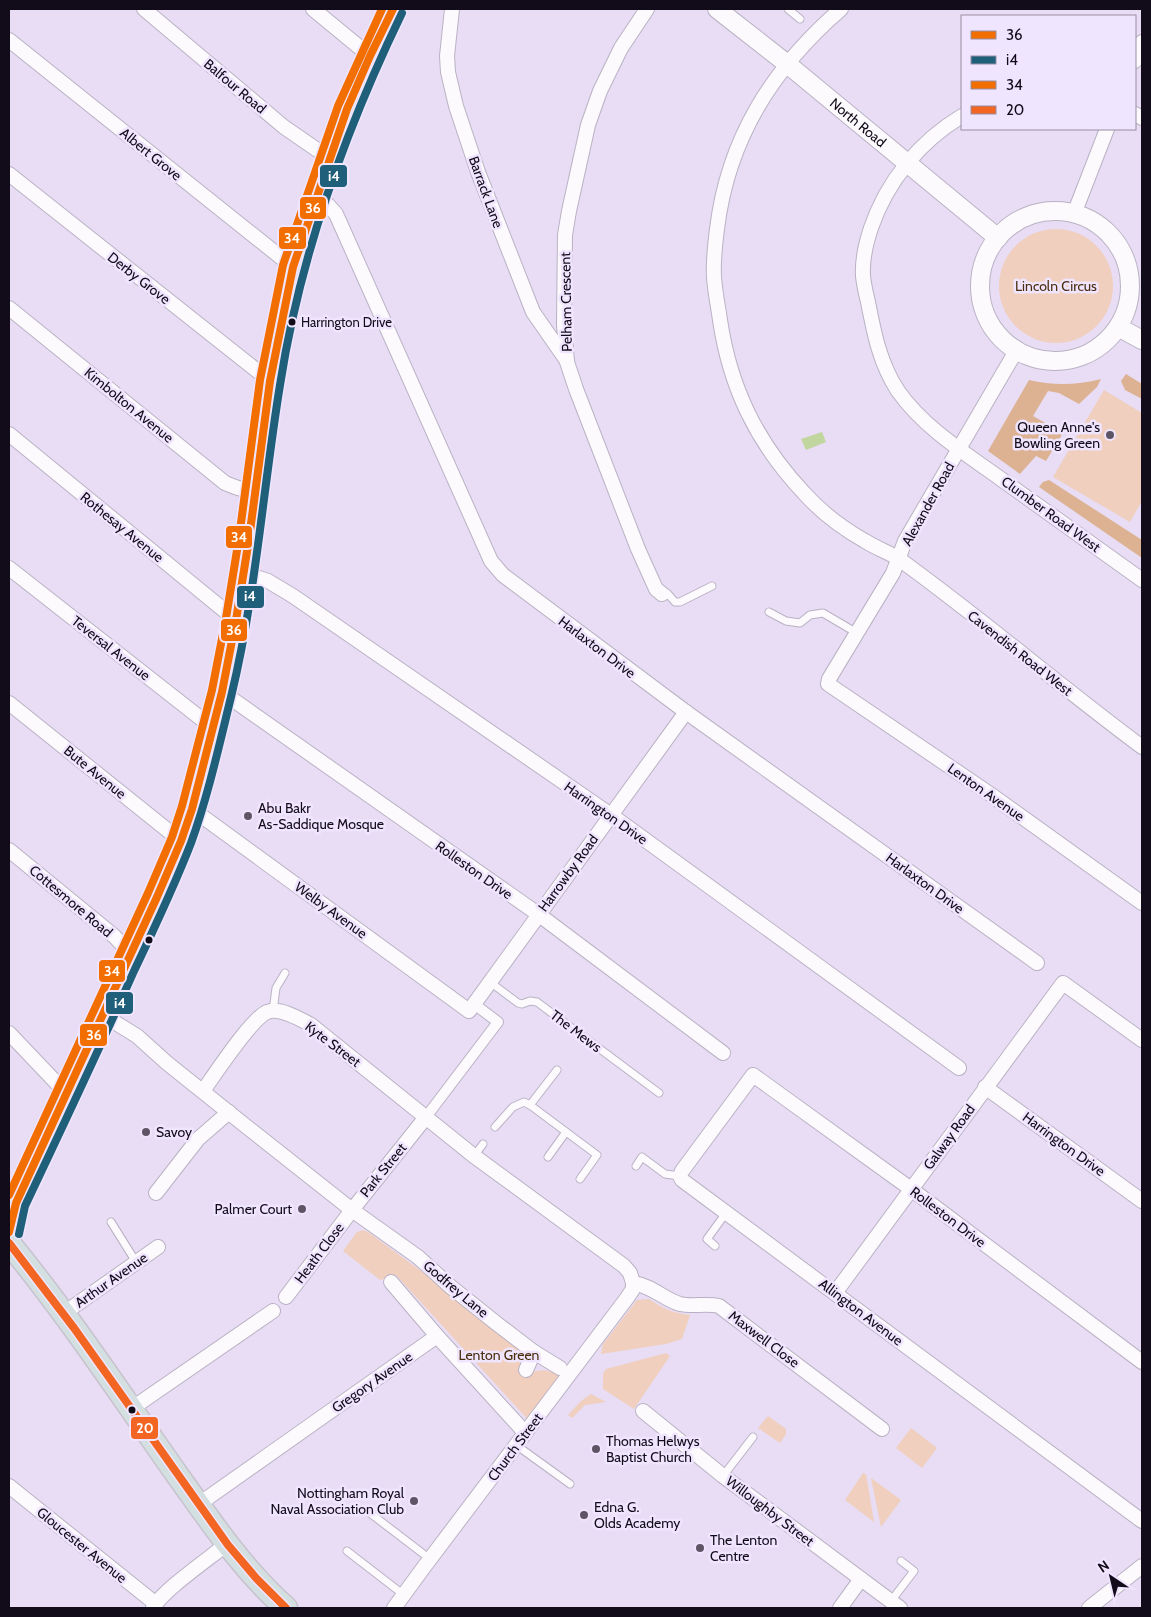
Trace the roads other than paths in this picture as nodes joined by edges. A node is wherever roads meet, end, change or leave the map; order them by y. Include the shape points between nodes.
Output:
1 (144, 9) edge
2 (313, 9) edge
3 (393, 9) edge
4 (452, 9) edge
5 (647, 9) edge
6 (717, 9) edge
7 (788, 9) edge
8 (840, 9) edge
9 (800, 19) dead end
10 (9, 40) edge
11 (1142, 42) edge
12 (370, 56) junction
13 (1136, 58) edge
14 (786, 63) junction
15 (961, 117) edge
16 (1107, 130) edge
17 (329, 158) junction
18 (908, 164) junction
19 (9, 174) edge
20 (316, 199) junction
21 (1074, 214) junction
22 (998, 238) junction
23 (293, 267) junction
24 (9, 308) edge
25 (1118, 327) junction
26 (1142, 340) edge
27 (1016, 351) junction
28 (567, 362) junction
29 (270, 381) junction
30 (9, 434) edge
31 (960, 448) junction
32 (255, 493) junction
33 (899, 559) junction
34 (9, 568) edge
35 (244, 573) junction
36 (1142, 580) edge
37 (712, 586) dead end
38 (662, 594) joint
39 (769, 612) dead end
40 (236, 620) junction
41 (857, 633) junction
42 (828, 684) joint
43 (222, 692) junction
44 (9, 703) edge
45 (686, 712) junction
46 (213, 728) junction
47 (1142, 746) edge
48 (192, 809) junction
49 (611, 815) junction
50 (181, 841) junction
51 (9, 850) edge
52 (1142, 903) edge
53 (538, 914) junction
54 (131, 954) junction
55 (1037, 964) dead end
56 (285, 973) dead end
57 (490, 982) junction
58 (472, 1008) junction
59 (273, 1011) junction
60 (103, 1015) junction
61 (9, 1034) edge
62 (1142, 1040) edge
63 (723, 1053) dead end
64 (959, 1068) dead end
65 (557, 1070) dead end
66 (986, 1087) junction
67 (203, 1091) junction
68 (659, 1093) dead end
69 (67, 1094) junction
70 (530, 1105) junction
71 (229, 1112) junction
72 (426, 1117) junction
73 (495, 1127) dead end
74 (566, 1132) junction
75 (483, 1144) dead end
76 (474, 1156) junction
77 (548, 1156) dead end
78 (636, 1166) dead end
79 (680, 1176) junction
80 (580, 1179) dead end
81 (911, 1190) junction
82 (156, 1193) dead end
83 (1142, 1201) edge
84 (352, 1210) junction
85 (726, 1212) junction
86 (111, 1222) dead end
87 (9, 1232) edge
88 (9, 1243) edge
89 (716, 1246) dead end
90 (158, 1247) dead end
91 (136, 1262) junction
92 (391, 1282) dead end
93 (633, 1283) junction
94 (835, 1293) junction
95 (286, 1297) dead end
96 (272, 1311) dead end
97 (63, 1314) junction
98 (437, 1336) junction
99 (534, 1352) junction
100 (1142, 1362) edge
101 (560, 1368) dead end
102 (526, 1370) dead end
103 (131, 1409) junction
104 (643, 1411) dead end
105 (882, 1429) dead end
106 (753, 1437) dead end
107 (520, 1440) junction
108 (723, 1476) junction
109 (570, 1484) dead end
110 (9, 1486) edge
111 (198, 1504) junction
112 (366, 1510) dead end
113 (1142, 1521) edge
114 (228, 1543) junction
115 (346, 1551) dead end
116 (430, 1559) junction
117 (901, 1561) dead end
118 (1142, 1566) edge
119 (862, 1579) junction
120 (404, 1596) junction
121 (896, 1605) edge
122 (155, 1606) edge
123 (286, 1608) edge
124 (394, 1608) edge
125 (840, 1608) edge
126 (1089, 1608) edge

1 - 17 street, Balfour Road via 284,127
2 - 12 street
3 - 12 main road
4 - 28 street, Barrack Lane via 445,42 448,72 478,172 533,312
5 - 28 street, Pelham Crescent via 621,48 600,91 577,172 565,235
6 - 14 street, North Road
7 - 9 lane
8 - 14 street, Cavendish Road West
10 - 23 street, Albert Grove
11 - 13 street
12 - 17 main road
14 - 18 street, North Road
14 - 33 street, Cavendish Road West via 741,139 723,194 714,276 723,341 753,425 789,476 812,502 842,527
15 - 18 street, Clumber Road West via 929,140
16 - 21 street
17 - 20 main road
18 - 22 street, North Road
18 - 31 street, Clumber Road West via 882,201 875,218 866,245 864,284 879,353 899,392 923,419
19 - 29 street, Derby Grove
20 - 23 main road
20 - 45 street, Harlaxton Drive via 336,214 495,567 516,587
21 - 22 street via 1056,211 1028,216
21 - 25 street via 1103,227 1116,241 1127,261 1130,300
22 - 27 street via 986,256 980,288 985,313 995,332
23 - 29 main road
24 - 32 street, Kimbolton Avenue via 226,483
25 - 26 street
25 - 27 street via 1102,346 1086,356 1059,362 1036,360
27 - 31 street, Alexander Road
28 - 38 street, Pelham Crescent via 638,549 656,589
29 - 32 main road
30 - 40 street, Rothesay Avenue
31 - 33 street, Alexander Road via 905,541
31 - 36 street, Clumber Road West
32 - 35 main road
33 - 41 street, Alexander Road via 894,573
33 - 47 street, Cavendish Road West
34 - 46 street, Teversal Avenue
35 - 40 main road
35 - 49 street, Harrington Drive via 268,581 293,596
37 - 38 lane via 680,602 674,602 667,593
39 - 41 lane via 800,623 810,615 822,613
40 - 43 main road
41 - 42 street, Alexander Road
42 - 52 street, Lenton Avenue
43 - 46 main road
43 - 53 street, Rolleston Drive
44 - 50 street, Bute Avenue
45 - 49 street, Harrowby Road
45 - 55 street, Harlaxton Drive
46 - 48 main road
48 - 50 main road
48 - 58 street, Welby Avenue
49 - 53 street, Harrowby Road
49 - 64 street, Harrington Drive
50 - 54 main road
51 - 54 street, Cottesmore Road via 114,936
53 - 57 street, Harrowby Road
53 - 63 street, Rolleston Drive
54 - 60 main road
56 - 59 lane via 276,988
57 - 58 street, Harrowby Road
57 - 68 lane, The Mews via 518,1003 537,1002
58 - 72 street via 498,1022
59 - 67 street via 266,1012 253,1023
59 - 72 street, Kyte Street via 294,1016 311,1025
60 - 67 street, Park Street via 137,1036
60 - 69 main road
61 - 69 street
62 - 66 street, Galway Road via 1063,983
65 - 70 lane
66 - 81 street, Galway Road
66 - 83 street, Harrington Drive
67 - 71 street, Park Street
69 - 87 main road via 16,1202
70 - 73 lane via 524,1102 513,1106
70 - 74 lane
71 - 82 street via 198,1139
71 - 84 street, Park Street
72 - 76 street
72 - 84 street, Park Street
74 - 77 lane
74 - 80 lane via 597,1155
75 - 76 lane
76 - 93 street via 614,1258 630,1273
78 - 79 lane via 642,1157 665,1174
79 - 81 street, Rolleston Drive via 753,1075
79 - 85 street, Allington Avenue
81 - 94 street, Galway Road
81 - 100 street, Rolleston Drive
84 - 95 street, Heath Close
84 - 99 street, Godfrey Lane via 418,1257
85 - 89 lane via 707,1239
85 - 94 street, Allington Avenue
86 - 91 lane
88 - 97 main road
90 - 91 street, Arthur Avenue
91 - 97 street, Arthur Avenue
92 - 98 street
93 - 105 street, Maxwell Close via 649,1287 679,1304 719,1306
93 - 107 street, Church Street via 627,1298
94 - 113 street, Allington Avenue
96 - 103 street
97 - 103 main road
98 - 107 street via 520,1427
98 - 111 street, Gregory Avenue
99 - 101 street, Godfrey Lane
99 - 102 street
103 - 111 main road
104 - 108 street, Willoughby Street
106 - 108 lane
107 - 109 lane
107 - 116 street, Church Street
108 - 119 street, Willoughby Street
110 - 122 street, Gloucester Avenue
111 - 114 main road
112 - 116 lane
114 - 122 street
114 - 123 main road via 252,1576
115 - 120 lane
116 - 120 street, Church Street
117 - 121 lane via 914,1571
118 - 126 street
119 - 121 street, Willoughby Street
119 - 125 street
120 - 124 street, Church Street

